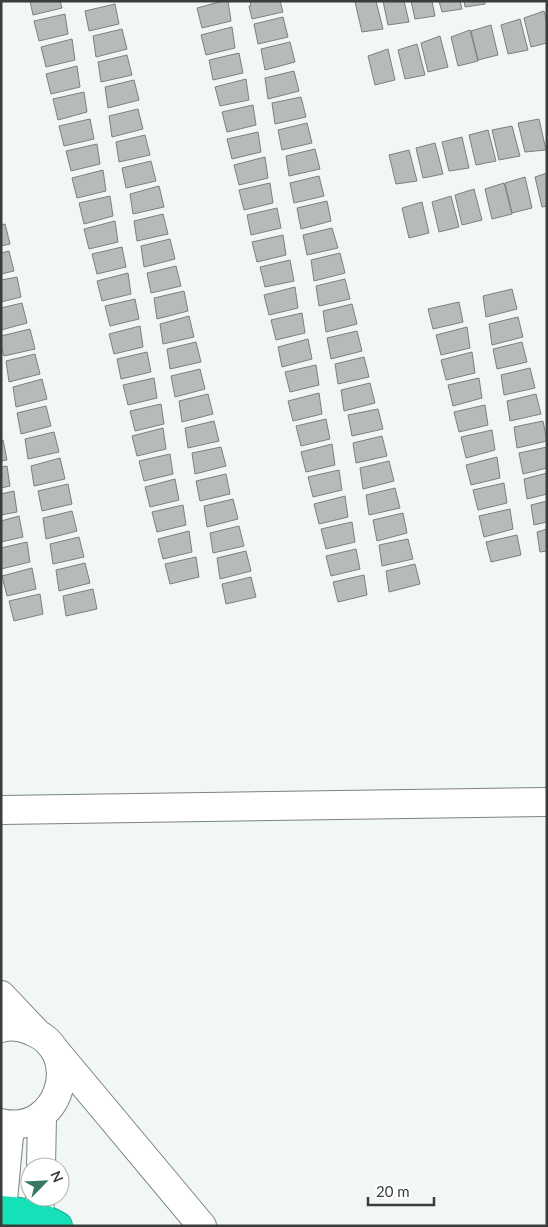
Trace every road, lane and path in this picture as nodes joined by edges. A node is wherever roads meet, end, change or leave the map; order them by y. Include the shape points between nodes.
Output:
1 (547, 802) edge
2 (1, 810) edge
3 (1, 995) edge
4 (1, 1028) edge
5 (43, 1038) junction
6 (47, 1110) junction
7 (109, 1114) junction
8 (6, 1124) edge
9 (41, 1157) edge
10 (2, 1210) edge
11 (46, 1213) edge
12 (202, 1226) edge

1 - 2 street
3 - 5 street
4 - 5 street via 22,1027
5 - 6 street via 57,1056 61,1072 60,1089
5 - 7 street
6 - 7 street via 64,1097 73,1096 86,1099
6 - 8 street via 27,1123
6 - 9 street
7 - 12 street
8 - 10 street
10 - 11 highway

